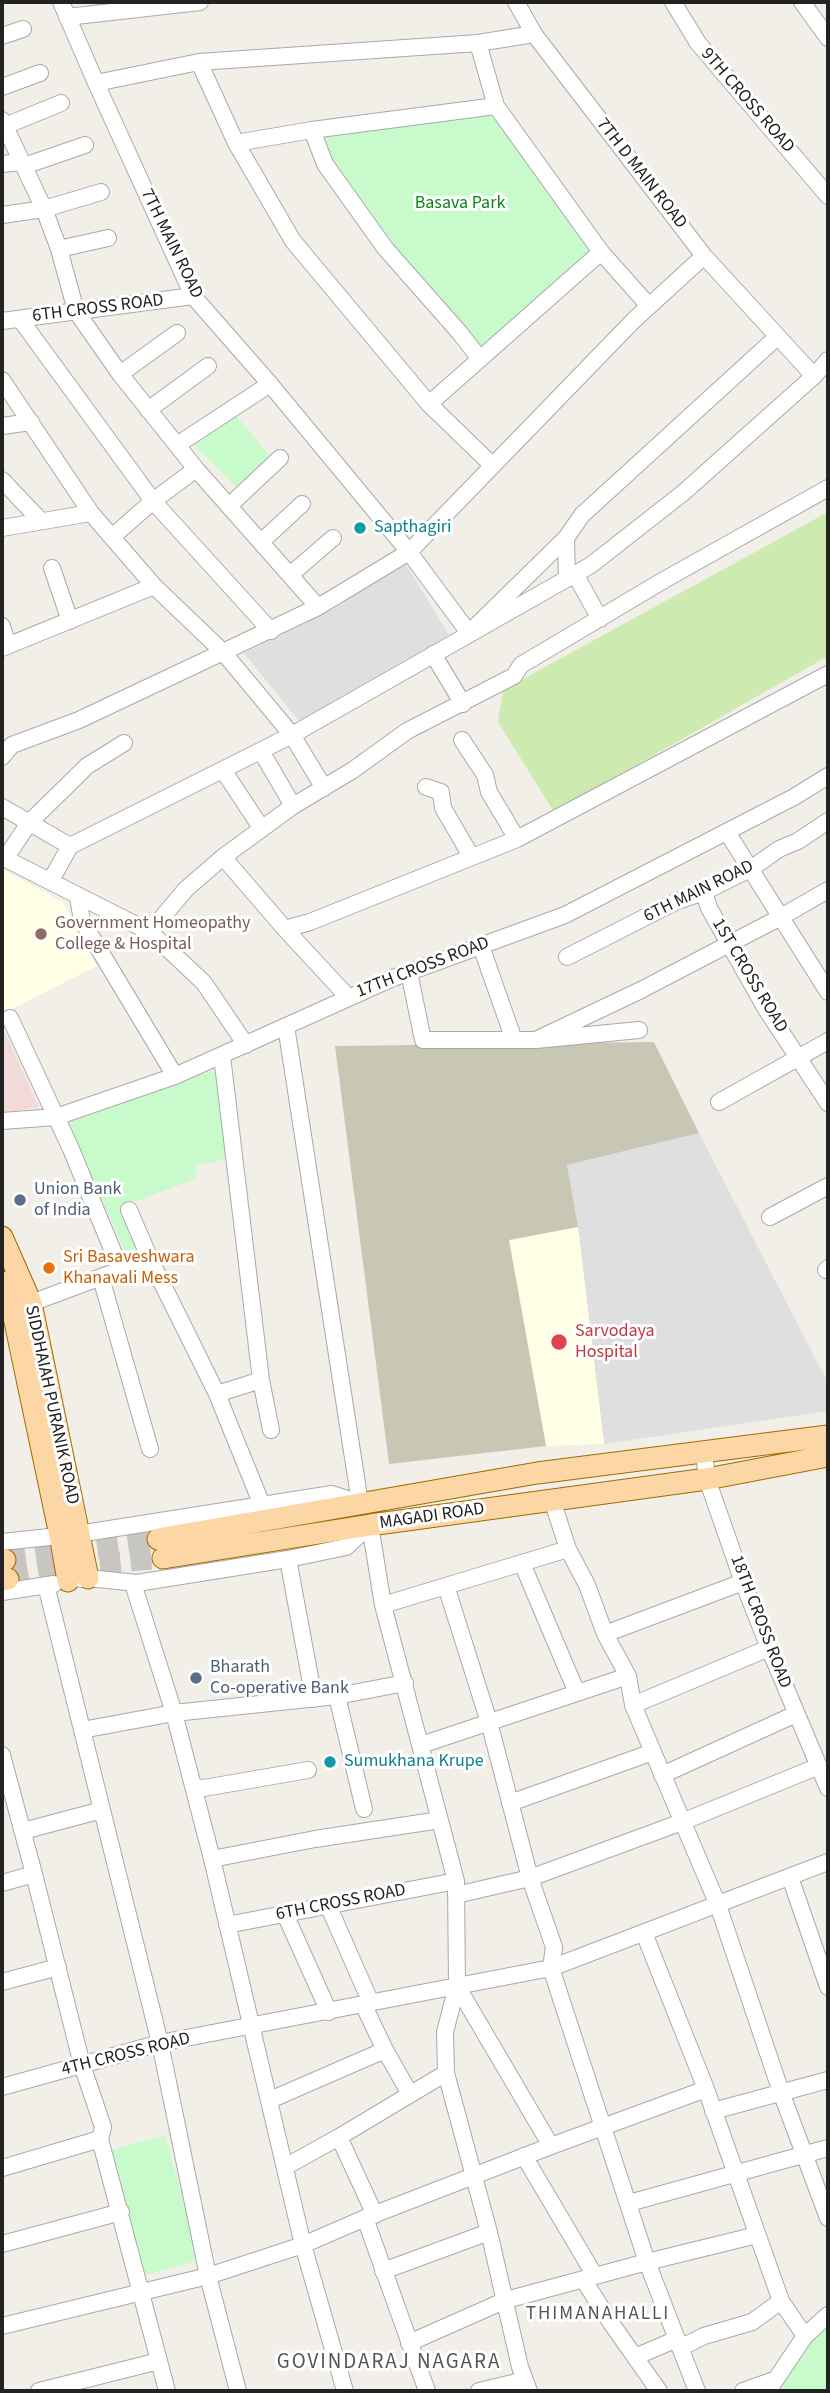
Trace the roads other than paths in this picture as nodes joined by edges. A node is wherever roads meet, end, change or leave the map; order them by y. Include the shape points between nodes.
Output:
1 (200, 2) edge
2 (516, 2) edge
3 (673, 2) edge
4 (802, 2) edge
5 (64, 9) edge
6 (23, 29) dead end
7 (534, 34) junction
8 (2, 36) edge
9 (828, 38) edge
10 (478, 43) junction
11 (199, 62) junction
12 (40, 73) dead end
13 (96, 83) junction
14 (2, 87) edge
15 (61, 103) dead end
16 (496, 106) junction
17 (3, 123) edge
18 (312, 130) junction
19 (236, 143) junction
20 (85, 145) dead end
21 (2, 164) edge
22 (22, 164) junction
23 (101, 192) dead end
24 (828, 195) edge
25 (44, 209) junction
26 (2, 215) edge
27 (108, 238) dead end
28 (59, 249) junction
29 (601, 252) junction
30 (704, 256) junction
31 (193, 296) junction
32 (649, 306) junction
33 (76, 311) junction
34 (20, 319) junction
35 (2, 321) edge
36 (177, 332) dead end
37 (777, 337) junction
38 (480, 359) junction
39 (828, 360) edge
40 (208, 366) dead end
41 (120, 374) junction
42 (814, 376) junction
43 (2, 380) edge
44 (270, 384) junction
45 (429, 404) junction
46 (148, 410) junction
47 (31, 422) junction
48 (2, 426) edge
49 (177, 445) junction
50 (280, 458) dead end
51 (492, 465) junction
52 (196, 469) junction
53 (2, 480) edge
54 (828, 488) edge
55 (153, 501) junction
56 (302, 504) dead end
57 (229, 506) junction
58 (91, 513) junction
59 (41, 521) junction
60 (2, 528) edge
61 (112, 537) junction
62 (333, 538) dead end
63 (565, 538) junction
64 (261, 542) junction
65 (409, 552) junction
66 (52, 568) dead end
67 (290, 575) junction
68 (571, 577) junction
69 (155, 586) junction
70 (318, 607) junction
71 (600, 619) junction
72 (70, 621) junction
73 (2, 626) edge
74 (271, 631) junction
75 (470, 633) junction
76 (5, 647) edge
77 (223, 652) junction
78 (433, 653) junction
79 (828, 674) edge
80 (463, 704) junction
81 (292, 735) junction
82 (462, 740) dead end
83 (124, 743) dead end
84 (261, 751) junction
85 (2, 757) edge
86 (223, 770) junction
87 (828, 775) edge
88 (426, 787) dead end
89 (324, 788) junction
90 (293, 806) junction
91 (2, 807) edge
92 (828, 821) edge
93 (29, 823) junction
94 (262, 829) junction
95 (727, 832) junction
96 (517, 839) junction
97 (70, 846) junction
98 (471, 856) junction
99 (223, 857) junction
100 (3, 858) edge
101 (752, 869) junction
102 (51, 880) junction
103 (828, 890) edge
104 (704, 892) junction
105 (78, 897) junction
106 (781, 917) junction
107 (285, 929) junction
108 (150, 932) junction
109 (729, 944) junction
110 (481, 946) junction
111 (567, 957) dead end
112 (410, 972) junction
113 (828, 992) edge
114 (348, 997) junction
115 (10, 1018) dead end
116 (286, 1026) junction
117 (639, 1030) dead end
118 (514, 1040) junction
119 (536, 1040) junction
120 (828, 1041) edge
121 (246, 1045) junction
122 (222, 1056) junction
123 (799, 1057) junction
124 (174, 1076) junction
125 (719, 1102) dead end
126 (828, 1103) edge
127 (56, 1117) junction
128 (2, 1121) edge
129 (828, 1186) edge
130 (129, 1210) dead end
131 (770, 1217) dead end
132 (2, 1237) edge
133 (150, 1259) junction
134 (121, 1271) junction
135 (101, 1278) junction
136 (2, 1282) edge
137 (31, 1303) junction
138 (261, 1380) junction
139 (217, 1394) junction
140 (271, 1430) dead end
141 (828, 1436) edge
142 (150, 1449) dead end
143 (704, 1453) junction
144 (828, 1456) edge
145 (707, 1479) junction
146 (552, 1500) junction
147 (360, 1503) junction
148 (262, 1506) junction
149 (370, 1525) junction
150 (69, 1534) junction
151 (568, 1549) junction
152 (288, 1559) junction
153 (522, 1563) junction
154 (3, 1569) edge
155 (78, 1579) junction
156 (743, 1582) junction
157 (137, 1583) junction
158 (46, 1585) junction
159 (446, 1586) junction
160 (383, 1605) junction
161 (605, 1634) junction
162 (769, 1648) junction
163 (628, 1676) junction
164 (405, 1683) junction
165 (577, 1693) junction
166 (337, 1696) junction
167 (314, 1699) junction
168 (633, 1705) junction
169 (174, 1713) junction
170 (796, 1714) junction
171 (489, 1722) junction
172 (82, 1730) junction
173 (421, 1745) junction
174 (653, 1752) junction
175 (2, 1755) edge
176 (820, 1756) edge
177 (308, 1770) dead end
178 (662, 1775) junction
179 (194, 1787) junction
180 (828, 1788) edge
181 (510, 1803) junction
182 (364, 1809) dead end
183 (102, 1810) junction
184 (440, 1820) junction
185 (681, 1822) junction
186 (23, 1831) junction
187 (212, 1859) junction
188 (828, 1862) edge
189 (34, 1874) junction
190 (790, 1877) junction
191 (530, 1878) junction
192 (2, 1883) edge
193 (456, 1888) junction
194 (328, 1905) junction
195 (718, 1905) junction
196 (285, 1914) junction
197 (227, 1925) junction
198 (644, 1933) junction
199 (58, 1967) junction
200 (551, 1968) junction
201 (2, 1982) edge
202 (457, 1986) junction
203 (828, 1987) edge
204 (367, 2004) junction
205 (329, 2012) junction
206 (250, 2026) junction
207 (160, 2043) junction
208 (385, 2050) junction
209 (82, 2065) junction
210 (446, 2073) junction
211 (828, 2080) edge
212 (2, 2087) edge
213 (706, 2089) junction
214 (782, 2092) junction
215 (410, 2094) junction
216 (270, 2100) junction
217 (713, 2111) junction
218 (603, 2126) junction
219 (339, 2137) junction
220 (100, 2139) junction
221 (551, 2146) junction
222 (828, 2148) edge
223 (804, 2154) junction
224 (524, 2156) junction
225 (285, 2167) junction
226 (2, 2168) edge
227 (736, 2173) junction
228 (474, 2176) junction
229 (629, 2203) junction
230 (121, 2212) junction
231 (370, 2216) junction
232 (828, 2218) edge
233 (489, 2232) junction
234 (757, 2235) junction
235 (2, 2244) edge
236 (303, 2245) junction
237 (647, 2262) junction
238 (383, 2271) junction
239 (208, 2276) junction
240 (589, 2278) junction
241 (142, 2291) junction
242 (506, 2300) junction
243 (781, 2301) junction
244 (828, 2315) edge
245 (2, 2326) edge
246 (805, 2336) junction
247 (409, 2343) junction
248 (678, 2343) junction
249 (635, 2357) junction
250 (159, 2361) junction
251 (527, 2386) edge
252 (771, 2386) edge
253 (38, 2391) edge
254 (167, 2391) edge
255 (238, 2391) edge
256 (345, 2391) edge
257 (428, 2391) edge
258 (479, 2391) edge
259 (659, 2391) edge
260 (696, 2391) edge
261 (743, 2391) edge

1 - 5 street
2 - 7 street, 7TH D MAIN ROAD
3 - 24 street, 9TH CROSS ROAD via 698,43
4 - 9 street
5 - 13 street, 7TH MAIN ROAD
6 - 8 street
7 - 10 street
7 - 30 street, 7TH D MAIN ROAD
10 - 11 street
10 - 16 street
11 - 13 street
11 - 19 street
12 - 14 street
13 - 31 street, 7TH MAIN ROAD
15 - 17 street
16 - 18 street
16 - 29 street
17 - 22 street
18 - 19 street
18 - 38 street via 325,164 385,248
19 - 45 street via 293,241
20 - 22 street
21 - 22 street
22 - 25 street
23 - 25 street
25 - 26 street
25 - 28 street
27 - 28 street
28 - 33 street
29 - 32 street
29 - 38 street
30 - 32 street
30 - 37 street, 7TH D MAIN ROAD
31 - 33 street, 6TH CROSS ROAD
31 - 44 street, 7TH MAIN ROAD
32 - 51 street
33 - 34 street, 6TH CROSS ROAD
33 - 41 street
34 - 35 street, 6TH CROSS ROAD
34 - 55 street
36 - 41 street
37 - 42 street, 7TH D MAIN ROAD
37 - 63 street via 582,514
38 - 45 street
39 - 42 street
40 - 46 street
41 - 46 street
42 - 68 street via 683,494
43 - 47 street
44 - 49 street
44 - 65 street, 7TH MAIN ROAD
45 - 51 street
46 - 49 street
47 - 48 street
47 - 58 street
49 - 52 street
50 - 57 street
51 - 65 street
52 - 55 street
52 - 57 street
53 - 59 street
54 - 71 street
55 - 61 street
55 - 74 street
56 - 64 street
57 - 64 street
58 - 59 street
58 - 61 street
59 - 60 street
61 - 69 street
62 - 67 street
63 - 68 street
63 - 75 street
64 - 67 street
65 - 70 street
65 - 75 street, 7TH MAIN ROAD
66 - 72 street
67 - 70 street
68 - 71 street
68 - 75 street
69 - 72 street
69 - 77 street
70 - 74 street
71 - 80 street
72 - 76 street
73 - 76 street
74 - 77 street
75 - 78 street
77 - 81 street
77 - 85 street via 79,720 12,745
78 - 80 street
78 - 81 street
79 - 96 street
80 - 89 street via 407,731
81 - 84 street
81 - 89 street
82 - 96 street
83 - 93 street via 87,766
84 - 86 street
84 - 90 street
86 - 94 street
86 - 97 street
87 - 95 street, 17TH CROSS ROAD
88 - 98 street via 441,792 443,808
89 - 90 street
90 - 94 street
91 - 93 street
92 - 101 street, 6TH MAIN ROAD
93 - 97 street
93 - 100 street
94 - 99 street
95 - 101 street
95 - 110 street, 17TH CROSS ROAD via 565,915
96 - 98 street
97 - 102 street
98 - 107 street
99 - 107 street
99 - 108 street via 186,889
100 - 102 street
101 - 104 street, 6TH MAIN ROAD
101 - 106 street
102 - 105 street
103 - 106 street
104 - 109 street, 1ST CROSS ROAD
104 - 111 street, 6TH MAIN ROAD
105 - 108 street
105 - 124 street via 82,921
106 - 109 street
106 - 113 street
107 - 114 street
108 - 121 street via 204,983
109 - 119 street
109 - 123 street, 1ST CROSS ROAD
110 - 112 street, 17TH CROSS ROAD
110 - 118 street
112 - 114 street, 17TH CROSS ROAD
112 - 118 street via 423,1040
114 - 116 street, 17TH CROSS ROAD
115 - 127 street
116 - 121 street, 17TH CROSS ROAD
116 - 147 street
117 - 119 street
118 - 119 street
120 - 123 street
121 - 122 street, 17TH CROSS ROAD
122 - 124 street, 17TH CROSS ROAD
122 - 138 street
123 - 125 street
123 - 126 street, 1ST CROSS ROAD
124 - 127 street, 17TH CROSS ROAD
127 - 128 street, 17TH CROSS ROAD
127 - 134 street
129 - 131 street
130 - 133 street
132 - 137 main road, SIDDHAIAH PURANIK ROAD
133 - 134 street
133 - 139 street
134 - 135 street
135 - 137 street
135 - 142 street
136 - 150 main road, SIDDHAIAH PURANIK ROAD
137 - 150 main road, SIDDHAIAH PURANIK ROAD
138 - 139 street
138 - 140 street
139 - 148 street
141 - 143 main road, MAGADI ROAD
143 - 145 street, 18TH CROSS ROAD
143 - 147 main road, MAGADI ROAD via 537,1473
144 - 145 main road, MAGADI ROAD
145 - 146 main road, MAGADI ROAD
145 - 156 street, 18TH CROSS ROAD
146 - 149 main road, MAGADI ROAD
146 - 151 street
147 - 148 street, MAGADI ROAD via 332,1494
147 - 149 main road via 160,1548
148 - 150 street, MAGADI ROAD
149 - 152 street, MAGADI ROAD via 346,1547
149 - 160 street
150 - 154 street, MAGADI ROAD
150 - 155 main road, SIDDHAIAH PURANIK ROAD
151 - 153 street
151 - 161 street
152 - 157 street, MAGADI ROAD
152 - 167 street
153 - 159 street
153 - 165 street
154 - 158 street, MAGADI ROAD
155 - 157 street, MAGADI ROAD
155 - 158 street, MAGADI ROAD
156 - 161 street
156 - 162 street, 18TH CROSS ROAD
157 - 169 street via 135,1590
158 - 172 street
159 - 160 street
159 - 171 street
160 - 164 street
161 - 163 street
162 - 168 street
162 - 170 street, 18TH CROSS ROAD
163 - 165 street
163 - 168 street
164 - 166 street
164 - 173 street
165 - 171 street
166 - 167 street
166 - 182 street
167 - 169 street
168 - 174 street
169 - 172 street
169 - 179 street
170 - 176 street, 18TH CROSS ROAD
170 - 178 street
171 - 173 street
171 - 181 street
172 - 183 street
173 - 184 street
174 - 178 street
174 - 181 street
175 - 186 street
176 - 180 street, 18TH CROSS ROAD
176 - 185 street, 6TH CROSS ROAD
177 - 179 street
178 - 185 street
179 - 187 street
181 - 191 street
183 - 186 street
183 - 207 street
184 - 187 street
184 - 193 street
185 - 191 street, 6TH CROSS ROAD
185 - 195 street
186 - 189 street
187 - 197 street
188 - 190 street, 4TH CROSS ROAD
189 - 192 street
189 - 199 street
190 - 195 street, 4TH CROSS ROAD
190 - 203 street
191 - 193 street, 6TH CROSS ROAD
191 - 200 street via 554,1947
193 - 194 street, 6TH CROSS ROAD
193 - 202 street
194 - 196 street, 6TH CROSS ROAD
194 - 204 street
195 - 198 street, 4TH CROSS ROAD
195 - 214 street
196 - 197 street, 6TH CROSS ROAD
196 - 205 street
197 - 206 street
198 - 200 street, 4TH CROSS ROAD
198 - 213 street
199 - 201 street
199 - 209 street
200 - 202 street, 4TH CROSS ROAD
200 - 218 street
202 - 204 street, 4TH CROSS ROAD
202 - 210 street via 445,2032
202 - 221 street
204 - 205 street, 4TH CROSS ROAD
204 - 208 street
205 - 206 street, 4TH CROSS ROAD
206 - 207 street, 4TH CROSS ROAD
206 - 216 street
207 - 209 street, 4TH CROSS ROAD
207 - 239 street
208 - 215 street
208 - 216 street
209 - 212 street, 4TH CROSS ROAD
209 - 220 street via 103,2127
210 - 215 street
210 - 228 street
211 - 214 street
213 - 217 street
213 - 218 street
214 - 217 street
214 - 223 street
215 - 219 street
216 - 225 street
217 - 227 street
218 - 221 street
218 - 229 street
219 - 225 street
219 - 231 street
220 - 226 street
220 - 230 street
221 - 224 street
222 - 223 street
223 - 227 street
223 - 232 street
224 - 228 street
224 - 240 street
225 - 236 street
227 - 229 street
227 - 234 street
228 - 231 street
228 - 233 street
229 - 237 street
230 - 235 street
230 - 241 street
231 - 236 street
231 - 238 street
233 - 238 street
233 - 242 street
234 - 237 street
234 - 243 street
236 - 239 street
236 - 256 street
237 - 240 street
237 - 248 street
238 - 247 street
239 - 241 street
239 - 255 street
240 - 242 street
240 - 249 street
241 - 245 street
241 - 250 street
242 - 247 street
242 - 251 street
243 - 246 street
243 - 248 street via 752,2322
244 - 246 street
246 - 252 street
247 - 257 street
248 - 249 street
248 - 260 street
249 - 259 street
250 - 253 street
250 - 254 street
251 - 258 street
252 - 261 street

